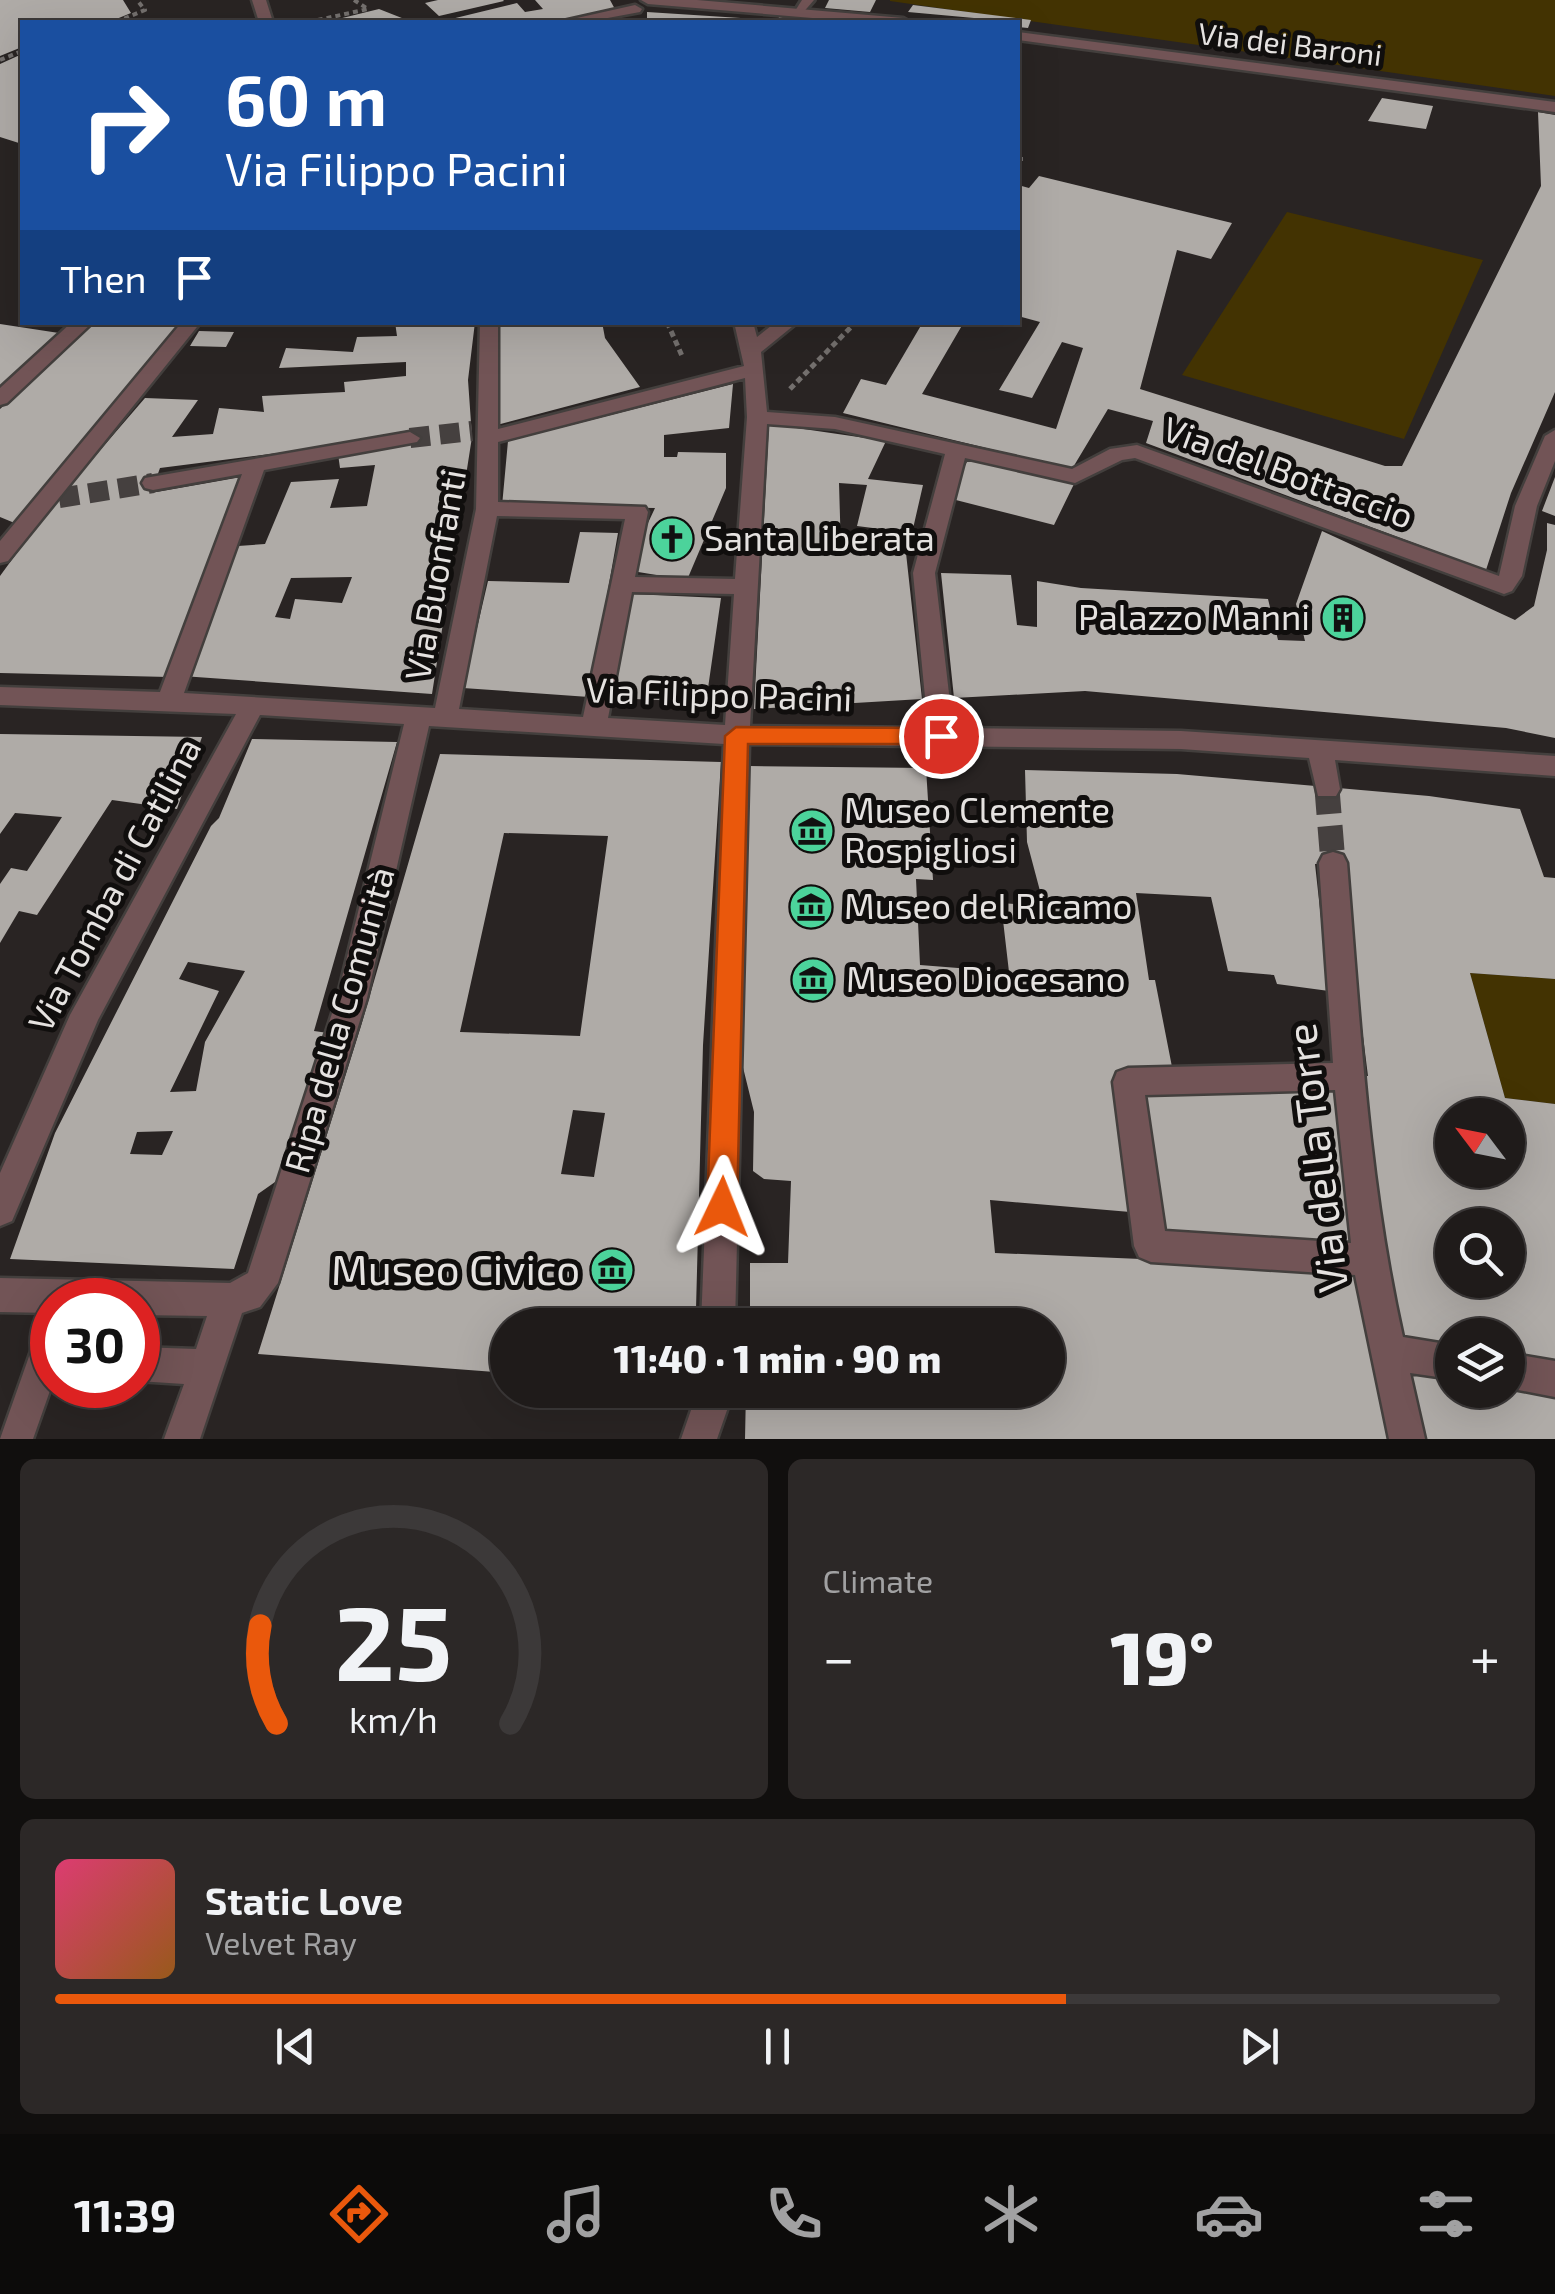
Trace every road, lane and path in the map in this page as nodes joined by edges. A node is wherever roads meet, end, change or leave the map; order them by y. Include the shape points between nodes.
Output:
1 (137, 0) edge
2 (354, 0) edge
3 (648, 0) edge
4 (804, 6) edge
5 (633, 11) edge
6 (121, 20) edge
7 (317, 20) edge
8 (578, 20) edge
9 (890, 20) edge
10 (1020, 36) edge
11 (1555, 107) edge
12 (81, 325) edge
13 (190, 325) edge
14 (489, 325) edge
15 (745, 325) edge
16 (786, 325) edge
17 (853, 325) edge
18 (754, 359) junction
19 (0, 399) edge
20 (759, 417) junction
21 (483, 432) junction
22 (1555, 436) edge
23 (410, 438) tunnel mouth
24 (957, 447) junction
25 (255, 468) junction
26 (153, 483) tunnel mouth
27 (486, 510) junction
28 (2, 550) edge
29 (623, 584) junction
30 (746, 588) junction
31 (0, 696) edge
32 (169, 701) junction
33 (252, 707) junction
34 (432, 719) junction
35 (594, 725) junction
36 (736, 736) junction
37 (941, 736) junction
38 (1320, 747) junction
39 (1555, 766) edge
40 (1328, 789) tunnel mouth
41 (1334, 863) tunnel mouth
42 (1349, 1076) junction
43 (0, 1210) edge
44 (1370, 1260) junction
45 (0, 1295) edge
46 (230, 1300) junction
47 (719, 1308) edge
48 (1390, 1352) junction
49 (1435, 1359) edge
50 (160, 1365) edge
51 (206, 1367) junction
52 (1525, 1374) edge
53 (1555, 1379) edge
54 (30, 1398) edge
55 (710, 1408) edge
56 (15, 1439) edge
57 (182, 1439) edge
58 (699, 1439) edge
59 (1407, 1439) edge

1 - 6 path via 145,10
2 - 7 path via 368,8
3 - 4 street
4 - 9 street
5 - 8 street
10 - 11 street, Via dei Baroni
12 - 19 street
13 - 28 street via 52,499
14 - 21 street, Via Buonfanti
15 - 18 street
16 - 18 street
17 - 20 path
18 - 20 street
18 - 21 street via 650,394
20 - 24 street, Via del Bottaccio via 835,423
20 - 30 street
21 - 27 street, Via Buonfanti
22 - 24 street, Via del Bottaccio via 1504,586 1137,451 1074,476
23 - 25 street
24 - 37 street via 924,573
25 - 26 street
25 - 32 street
27 - 29 street via 638,512
27 - 34 street, Via Buonfanti
29 - 30 street
29 - 35 street
30 - 36 street
31 - 32 street, Via Filippo Pacini
32 - 33 street, Via Filippo Pacini
33 - 34 street, Via Filippo Pacini
33 - 43 street, Via Tomba di Catilina via 86,1015
34 - 35 street, Via Filippo Pacini
34 - 46 street, Ripa della Comunità via 267,1273 248,1295
35 - 36 street, Via Filippo Pacini
36 - 37 street, Via Filippo Pacini
36 - 47 street
37 - 38 street, Via Filippo Pacini
38 - 39 street, Via Filippo Pacini
38 - 40 street
41 - 42 street, Via della Torre
42 - 44 street, Via della Torre
42 - 44 street via 1128,1082 1151,1246
44 - 48 street, Via della Torre
45 - 46 street
46 - 51 street
48 - 49 street
48 - 59 street, Via della Torre
50 - 51 street
51 - 57 street
52 - 53 street
54 - 56 street
55 - 58 street

